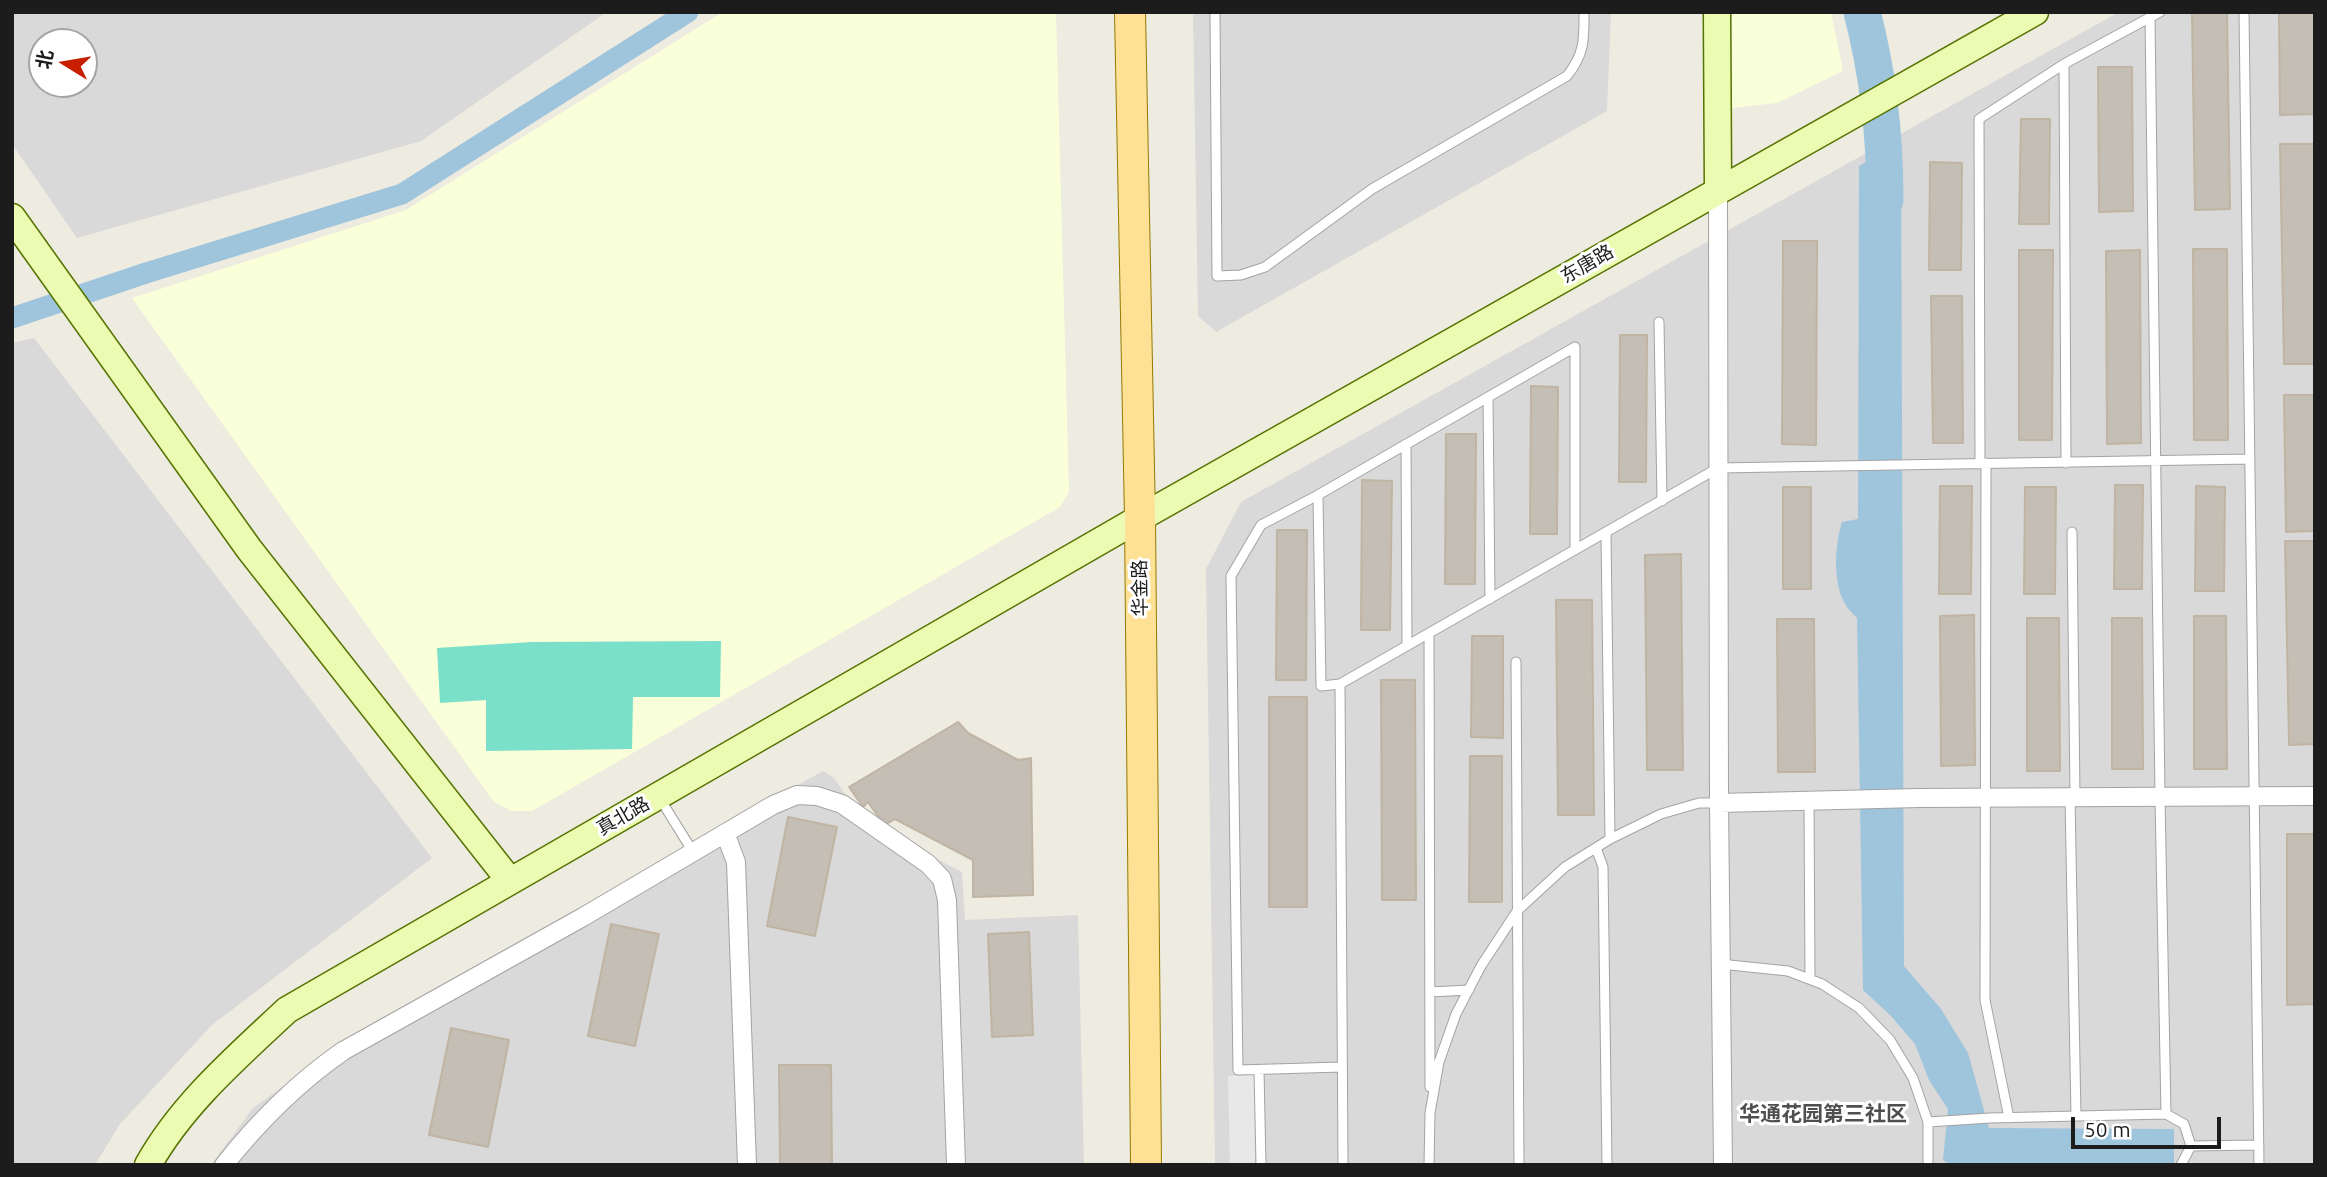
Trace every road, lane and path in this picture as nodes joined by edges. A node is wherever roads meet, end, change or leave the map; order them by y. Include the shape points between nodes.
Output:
1 (1130, 12) edge
2 (1215, 12) edge
3 (1584, 12) edge
4 (1717, 12) edge
5 (2035, 12) edge
6 (2244, 12) edge
7 (2155, 15) edge
8 (2064, 64) junction
9 (1718, 190) junction
10 (12, 217) edge
11 (1659, 322) dead end
12 (1488, 397) junction
13 (1406, 444) junction
14 (2250, 459) junction
15 (2156, 462) junction
16 (1983, 463) junction
17 (2066, 463) junction
18 (1718, 468) junction
19 (1318, 495) junction
20 (1662, 500) junction
21 (1140, 518) junction
22 (2072, 532) dead end
23 (1606, 533) junction
24 (1575, 550) junction
25 (1490, 599) junction
26 (1429, 633) junction
27 (1407, 646) junction
28 (1516, 662) dead end
29 (1340, 684) junction
30 (659, 795) junction
31 (2255, 796) junction
32 (2315, 796) edge
33 (2160, 797) junction
34 (1986, 798) junction
35 (2072, 798) junction
36 (1809, 801) junction
37 (1719, 803) junction
38 (725, 833) junction
39 (1611, 839) junction
40 (1596, 848) junction
41 (693, 852) junction
42 (510, 881) junction
43 (1517, 911) junction
44 (1720, 964) junction
45 (1810, 979) junction
46 (1469, 990) junction
47 (1430, 992) junction
48 (1342, 1068) junction
49 (1259, 1070) junction
50 (1430, 1114) junction
51 (2166, 1114) junction
52 (2076, 1116) junction
53 (2009, 1118) junction
54 (1928, 1122) junction
55 (2259, 1145) junction
56 (2191, 1146) junction
57 (148, 1165) edge
58 (224, 1165) edge
59 (747, 1165) edge
60 (956, 1165) edge
61 (1146, 1165) edge
62 (1261, 1165) edge
63 (1343, 1165) edge
64 (1429, 1165) edge
65 (1519, 1165) edge
66 (1607, 1165) edge
67 (1723, 1165) edge
68 (1928, 1165) edge
69 (2181, 1165) edge
70 (2259, 1165) edge

1 - 21 main road, 华金路
2 - 3 lane via 1217,276 1265,267 1372,189 1567,76 1584,45
4 - 9 street
5 - 9 street, 东唐路
6 - 14 lane
7 - 8 lane
7 - 15 lane
8 - 16 lane via 1979,119
8 - 17 lane
9 - 18 street
9 - 21 street, 东唐路
10 - 42 street via 249,549
11 - 20 lane
12 - 13 lane
12 - 24 lane via 1576,347
12 - 25 lane
13 - 19 lane
13 - 27 lane
14 - 15 lane
14 - 31 lane
15 - 17 lane
15 - 33 lane
16 - 17 lane
16 - 18 lane
16 - 34 lane
18 - 20 lane
18 - 37 street
19 - 29 lane via 1321,686
19 - 49 lane via 1261,525 1231,576 1238,1070
20 - 23 lane
21 - 30 street, 真北路
21 - 61 main road, 华金路
22 - 35 lane
23 - 24 lane
23 - 39 lane
24 - 25 lane
25 - 26 lane
26 - 27 lane
26 - 47 lane
27 - 29 lane
28 - 43 lane
29 - 48 lane
30 - 41 lane
30 - 42 street, 真北路
31 - 32 street
31 - 33 street
31 - 55 lane
33 - 35 street
33 - 51 lane
34 - 35 street
34 - 36 street
34 - 53 lane via 1985,1000
35 - 52 lane
36 - 37 street
36 - 45 lane
37 - 39 lane via 1699,803 1661,814
37 - 44 street
38 - 41 street
38 - 59 street via 736,862
38 - 60 street via 797,795 817,796 842,804 928,864 942,879 947,900
39 - 40 lane
40 - 43 lane via 1565,867
40 - 66 lane via 1603,867
41 - 58 street via 343,1051 286,1095
42 - 57 street, 真北路 via 287,1010 221,1072 160,1143
43 - 46 lane
43 - 65 lane
44 - 45 lane via 1788,971
44 - 67 street
45 - 54 lane via 1859,1008 1890,1040 1913,1078
46 - 47 lane
46 - 50 lane via 1438,1062
47 - 50 lane
48 - 49 lane
48 - 63 lane
49 - 62 lane
50 - 64 lane
51 - 52 lane
51 - 56 lane via 2184,1124
52 - 53 lane
53 - 54 lane
54 - 68 lane
55 - 56 lane
55 - 70 lane
56 - 69 lane

